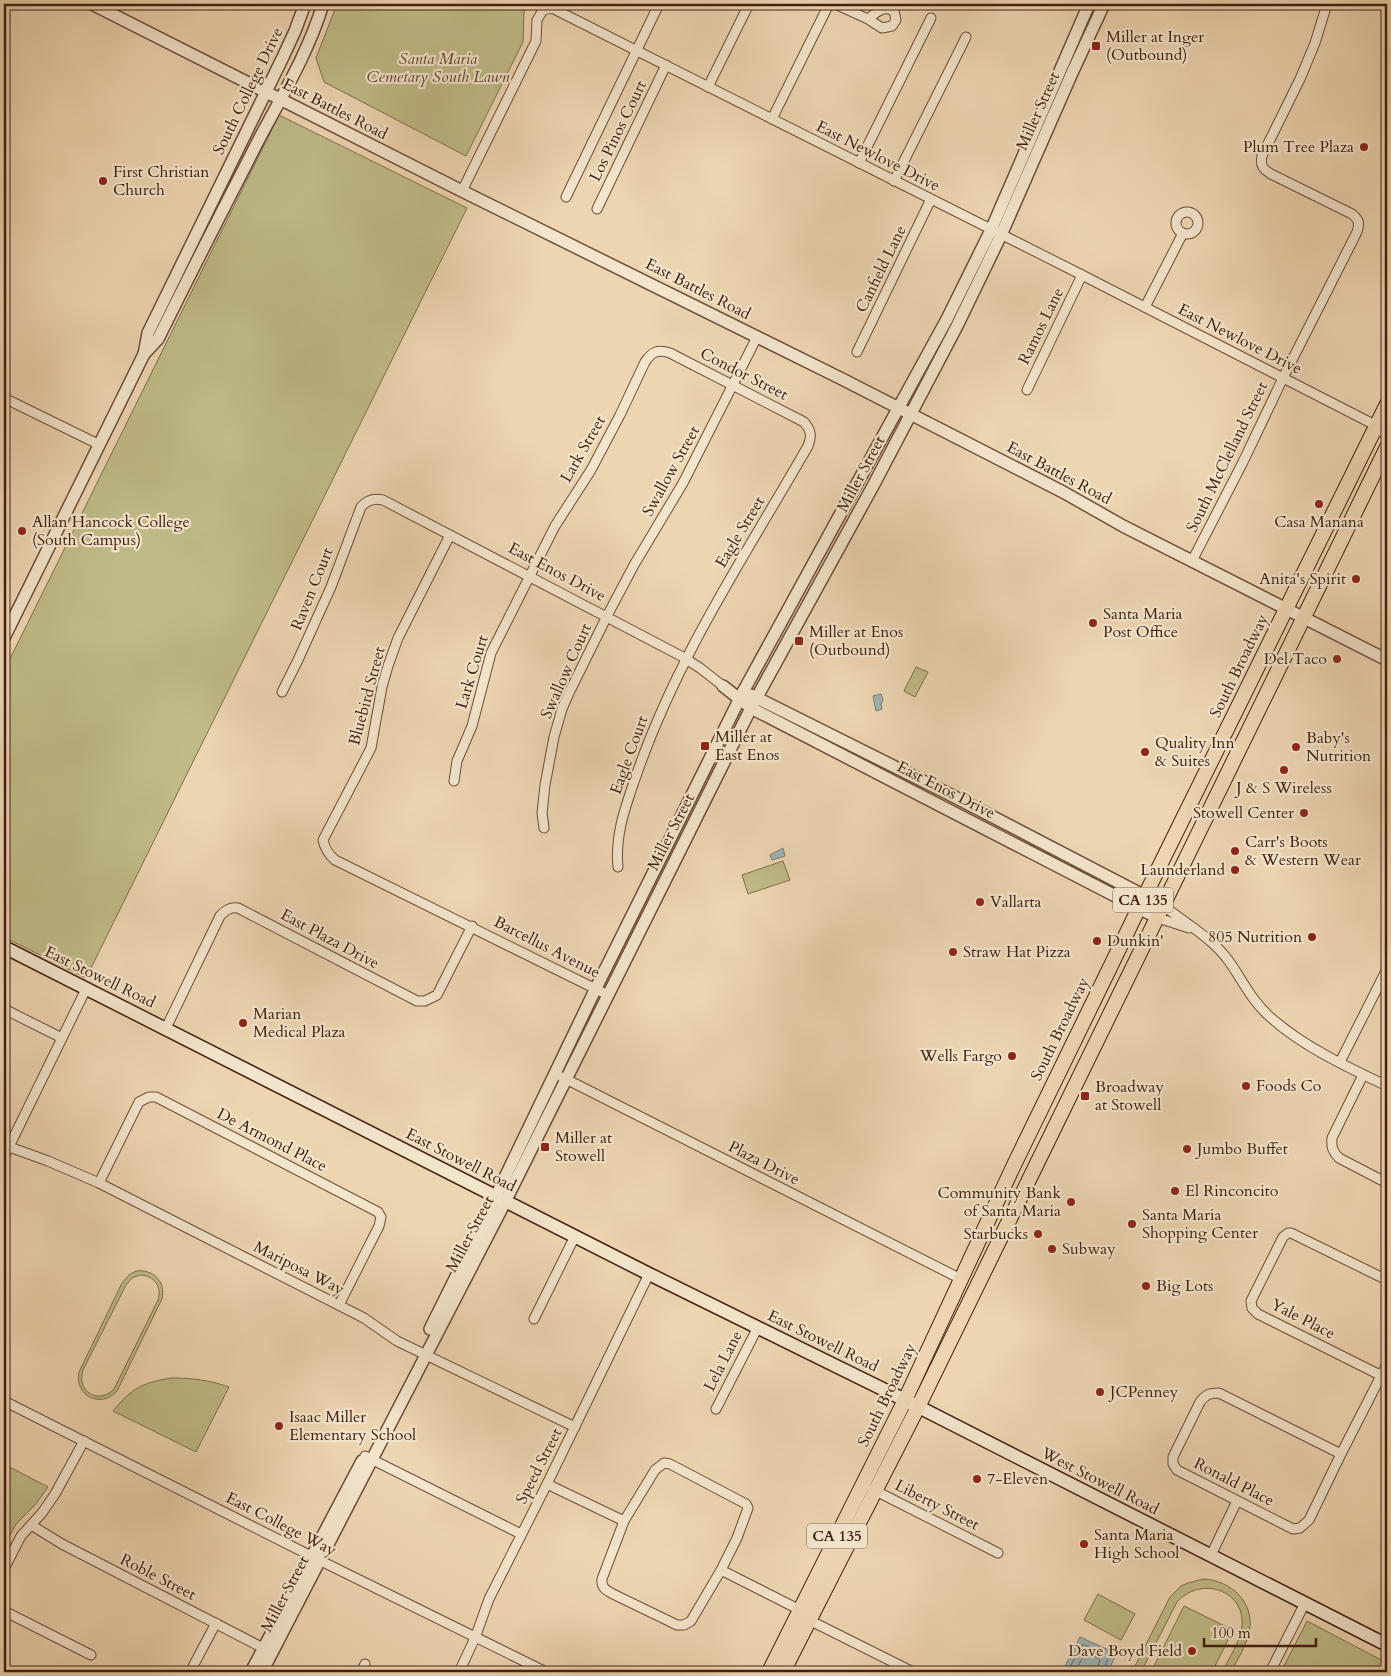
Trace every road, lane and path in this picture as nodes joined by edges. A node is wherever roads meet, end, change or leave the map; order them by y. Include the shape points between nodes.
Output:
1 (92, 4) edge
2 (305, 4) edge
3 (323, 4) edge
4 (660, 4) edge
5 (749, 4) edge
6 (1089, 4) edge
7 (1104, 4) edge
8 (1327, 4) edge
9 (931, 18) dead end
10 (868, 19) dead end
11 (966, 37) dead end
12 (637, 50) junction
13 (666, 65) junction
14 (708, 87) junction
15 (266, 92) junction
16 (280, 99) junction
17 (772, 119) junction
18 (859, 163) junction
19 (894, 181) junction
20 (462, 191) junction
21 (566, 197) dead end
22 (931, 199) junction
23 (597, 209) dead end
24 (996, 232) junction
25 (1183, 234) dead end
26 (1082, 275) junction
27 (1145, 307) junction
28 (757, 338) junction
29 (857, 352) dead end
30 (670, 353) joint
31 (144, 354) junction
32 (1283, 378) junction
33 (733, 385) junction
34 (1027, 390) dead end
35 (4, 398) edge
36 (1387, 404) edge
37 (898, 409) junction
38 (911, 415) junction
39 (804, 422) joint
40 (1382, 426) edge
41 (1387, 437) edge
42 (100, 445) junction
43 (1387, 447) edge
44 (371, 500) joint
45 (450, 535) junction
46 (1192, 561) junction
47 (529, 575) junction
48 (1286, 608) junction
49 (607, 616) junction
50 (1304, 618) junction
51 (4, 638) edge
52 (686, 659) junction
53 (1387, 660) edge
54 (723, 686) joint
55 (282, 692) dead end
56 (741, 696) junction
57 (757, 698) junction
58 (752, 708) junction
59 (454, 781) dead end
60 (544, 828) dead end
61 (618, 867) dead end
62 (1142, 902) junction
63 (1161, 912) junction
64 (472, 926) junction
65 (1194, 929) junction
66 (4, 947) edge
67 (1387, 969) edge
68 (596, 988) junction
69 (86, 990) junction
70 (608, 994) junction
71 (4, 1009) edge
72 (166, 1028) junction
73 (62, 1038) junction
74 (1340, 1062) junction
75 (554, 1073) junction
76 (1364, 1075) junction
77 (565, 1079) junction
78 (1387, 1086) edge
79 (6, 1146) edge
80 (4, 1157) edge
81 (99, 1183) junction
82 (1387, 1183) edge
83 (501, 1198) junction
84 (575, 1236) junction
85 (649, 1274) junction
86 (961, 1279) junction
87 (1387, 1280) edge
88 (339, 1305) junction
89 (534, 1318) dead end
90 (758, 1327) junction
91 (422, 1353) junction
92 (1387, 1364) edge
93 (1382, 1376) junction
94 (905, 1400) junction
95 (4, 1402) edge
96 (918, 1407) junction
97 (716, 1409) dead end
98 (575, 1427) junction
99 (84, 1441) junction
100 (1341, 1454) junction
101 (369, 1457) junction
102 (548, 1484) junction
103 (869, 1487) junction
104 (1237, 1501) junction
105 (624, 1521) junction
106 (31, 1525) junction
107 (521, 1534) junction
108 (998, 1553) dead end
109 (1211, 1555) junction
110 (317, 1559) junction
111 (4, 1569) edge
112 (721, 1570) junction
113 (1305, 1603) junction
114 (4, 1611) edge
115 (804, 1615) junction
116 (216, 1623) junction
117 (475, 1638) junction
118 (1387, 1644) edge
119 (268, 1650) junction
120 (91, 1655) dead end
121 (190, 1672) edge
122 (251, 1672) edge
123 (262, 1672) edge
124 (459, 1672) edge
125 (546, 1672) edge
126 (770, 1672) edge
127 (782, 1672) edge
128 (913, 1672) edge
129 (1270, 1672) edge

1 - 15 street, East Battles Road
2 - 15 street, South College Drive
3 - 16 street, South College Drive via 303,55
4 - 12 street
5 - 14 street
6 - 24 street, Miller Street
7 - 24 street, Miller Street
8 - 32 street, South McClelland Street via 1315,43 1261,163 1271,174 1352,214 1359,225
9 - 18 street
10 - 17 street via 835,4 828,6
11 - 19 street
12 - 13 street, East Newlove Drive
12 - 20 street, East Newlove Drive via 552,8 543,10 538,20 536,41
12 - 21 street
13 - 14 street, East Newlove Drive
13 - 23 street, Los Pinos Court
14 - 17 street, East Newlove Drive
15 - 16 street, East Battles Road
15 - 31 street, South College Drive via 148,333
16 - 20 street, East Battles Road
16 - 31 street, South College Drive via 158,339
17 - 18 street, East Newlove Drive
18 - 19 street, East Newlove Drive
19 - 22 street, East Newlove Drive
20 - 28 street, East Battles Road
22 - 24 street, East Newlove Drive
22 - 29 street, Canfield Lane
24 - 26 street, East Newlove Drive
24 - 37 street, Miller Street
24 - 38 street, Miller Street
25 - 27 street
26 - 27 street, East Newlove Drive
26 - 34 street, Ramos Lane
27 - 32 street, East Newlove Drive
28 - 33 street, Swallow Street
28 - 37 street, East Battles Road
30 - 33 street, Condor Street
30 - 47 street, Lark Street via 654,352 644,362 591,470 555,526
31 - 42 street, South College Drive
32 - 40 street, East Newlove Drive
32 - 46 street, South McClelland Street
33 - 39 street, Condor Street
33 - 49 street, Swallow Street via 684,483
35 - 42 street
36 - 40 main road, South Broadway / CA 135
37 - 38 street, East Battles Road
37 - 56 street, Miller Street
38 - 46 street, East Battles Road
38 - 57 street, Miller Street
39 - 52 street, Eagle Street via 810,430 808,446 719,595
40 - 41 street, East Newlove Drive
40 - 48 main road, South Broadway / CA 135
42 - 51 street, South College Drive
43 - 50 main road, South Broadway / CA 135
44 - 45 street, East Enos Drive via 383,500
44 - 55 street, Raven Court via 361,507 331,587
45 - 47 street, East Enos Drive
45 - 64 street, Bluebird Street via 398,638 382,687 370,748 323,840 328,854 335,860
46 - 48 street, East Battles Road
47 - 49 street, East Enos Drive
47 - 59 street, Lark Court via 491,653 472,726 457,761
48 - 50 street, East Battles Road
48 - 62 main road, South Broadway / CA 135
49 - 52 street, East Enos Drive
49 - 60 street, Swallow Court via 566,701 554,737 542,804
50 - 53 street, East Battles Road
50 - 63 main road, South Broadway / CA 135
52 - 54 street, East Enos Drive
52 - 61 street, Eagle Court via 646,747 624,813 616,850
54 - 56 street, East Enos Drive
56 - 57 street, East Enos Drive
56 - 58 street, East Enos Drive
56 - 68 street, Miller Street
57 - 58 street, Miller Street
57 - 62 street, East Enos Drive via 951,795
58 - 62 street, East Enos Drive
58 - 70 street, Miller Street
62 - 63 street, East Enos Drive
62 - 86 main road, South Broadway / CA 135
63 - 65 street
63 - 65 street
63 - 96 main road, South Broadway / CA 135
64 - 68 street, Barcellus Avenue
64 - 72 street, East Plaza Drive via 437,995 417,1001 238,908 232,908 220,916
65 - 74 street via 1228,960 1252,998 1268,1015 1320,1052
66 - 69 main road, East Stowell Road
67 - 74 street
68 - 70 street, Barcellus Avenue
68 - 75 street, Miller Street
69 - 72 main road, East Stowell Road
69 - 73 street
70 - 77 street, Miller Street
71 - 73 street
72 - 83 main road, East Stowell Road
73 - 79 street
74 - 76 street
75 - 77 street, Plaza Drive
75 - 83 street, Miller Street
76 - 78 street
76 - 82 street via 1332,1138 1332,1146 1339,1158
77 - 83 street, Miller Street
77 - 86 street, Plaza Drive
79 - 80 street
79 - 81 street, Mariposa Way
81 - 88 street, Mariposa Way
81 - 88 street, De Armond Place via 139,1102 156,1097 378,1212 381,1217 379,1226
83 - 84 main road, East Stowell Road
83 - 91 street, Miller Street
84 - 85 main road, East Stowell Road
84 - 89 street
85 - 90 main road, East Stowell Road
85 - 98 street, Speed Street
86 - 94 main road, South Broadway / CA 135
87 - 93 street, Yale Place via 1288,1233 1282,1237 1251,1301 1258,1314
88 - 91 street, Mariposa Way
90 - 94 main road, East Stowell Road
90 - 97 street, Lela Lane
91 - 98 street, Mariposa Way
91 - 101 street, Miller Street
92 - 93 street
93 - 100 street
94 - 96 main road, West Stowell Road
94 - 103 main road, South Broadway / CA 135
95 - 99 street, East College Way
96 - 103 main road, South Broadway / CA 135
96 - 109 main road, West Stowell Road
98 - 102 street, Speed Street
99 - 106 street via 55,1494
99 - 110 street, East College Way
100 - 104 street, Ronald Place via 1309,1520 1300,1528 1293,1529
100 - 104 street, Ronald Place via 1219,1393 1211,1392 1200,1402 1173,1457 1173,1464 1177,1470
101 - 107 street
101 - 110 street, Miller Street
102 - 105 street
102 - 107 street, Speed Street
103 - 108 street, Liberty Street
103 - 115 main road, South Broadway / CA 135
104 - 109 street
105 - 112 street via 602,1579 604,1589 677,1625 684,1625 691,1621
105 - 112 street via 655,1470 664,1463 670,1464 746,1504 747,1513
106 - 111 street via 21,1536
106 - 116 street, Roble Street
107 - 117 street, Speed Street via 489,1599
109 - 113 main road, West Stowell Road
110 - 117 street, East College Way
110 - 119 street, Miller Street
112 - 115 street
113 - 118 main road, West Stowell Road
113 - 129 street
114 - 120 street
115 - 126 main road, South Broadway / CA 135
115 - 127 main road, South Broadway / CA 135
115 - 128 street
116 - 119 street, Roble Street
116 - 121 street
117 - 124 street, Speed Street
117 - 125 street, East College Way
119 - 122 street, Miller Street
119 - 123 street, Miller Street

